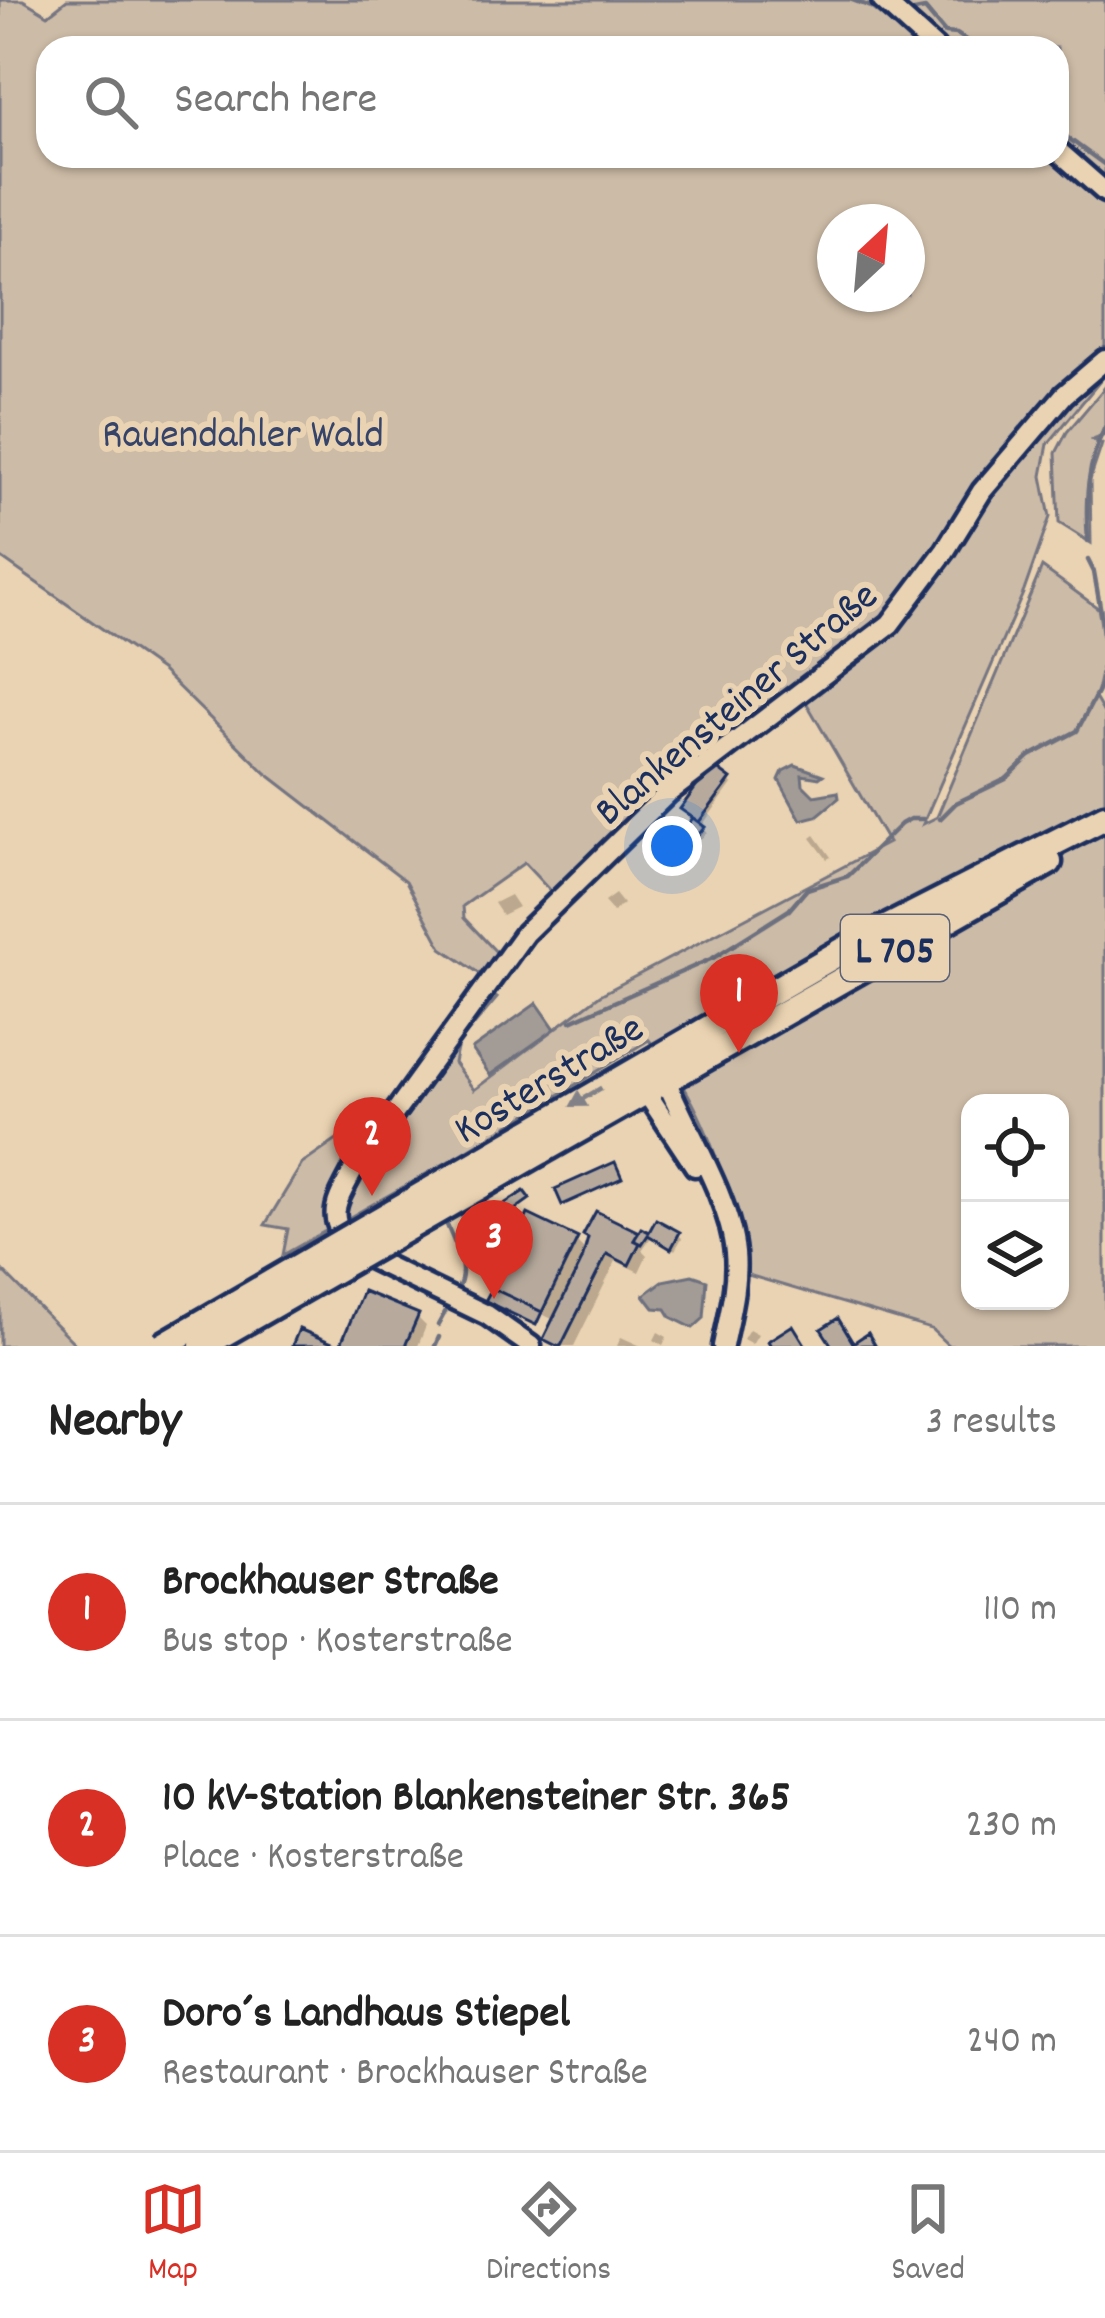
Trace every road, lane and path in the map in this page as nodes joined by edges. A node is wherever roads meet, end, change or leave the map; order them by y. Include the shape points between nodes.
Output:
1 (882, 0) edge
2 (922, 36) edge
3 (1069, 160) edge
4 (1105, 192) edge
5 (1105, 360) edge
6 (1105, 817) edge
7 (1105, 830) edge
8 (644, 1063) junction
9 (656, 1086) junction
10 (534, 1142) junction
11 (162, 1346) edge
12 (202, 1346) edge
13 (532, 1346) edge
14 (723, 1346) edge

1 - 2 street
3 - 4 street
5 - 13 street, Blankensteiner Straße via 982,491 890,623 668,794 525,933 339,1198 334,1219 357,1252 488,1315
6 - 8 main road, Kosterstraße / L 705 via 908,915
7 - 9 main road, Kosterstraße / L 705
8 - 9 street
8 -> 10 main road, Kosterstraße / L 705
9 - 10 main road, Kosterstraße / L 705
9 - 14 street via 720,1205 735,1254
10 - 11 main road, Kosterstraße / L 705, bridge
10 - 12 main road, Kosterstraße / L 705, bridge

